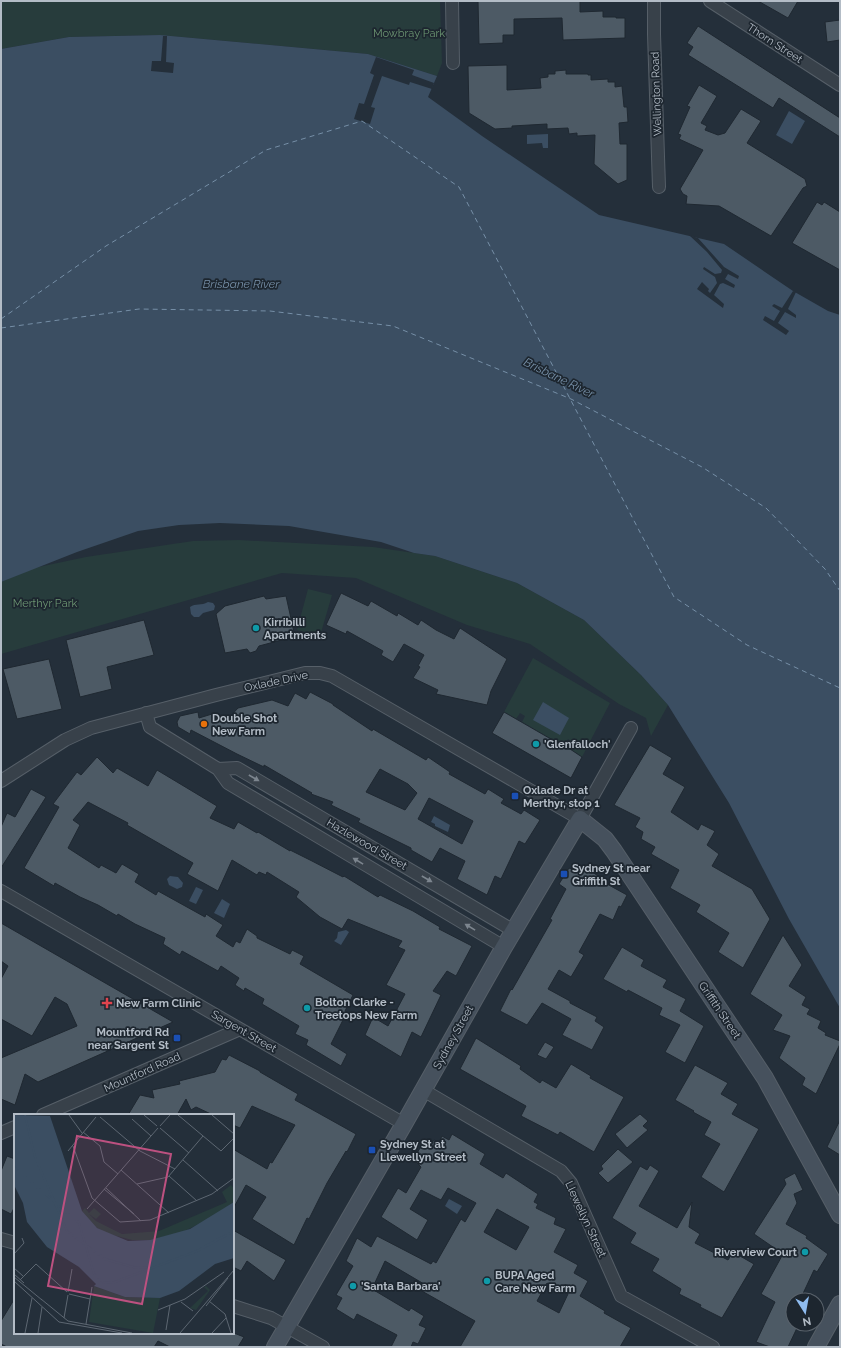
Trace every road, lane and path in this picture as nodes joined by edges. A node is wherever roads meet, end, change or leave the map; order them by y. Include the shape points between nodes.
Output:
1 (452, 1) edge
2 (654, 1) edge
3 (710, 1) edge
4 (453, 63) dead end
5 (840, 85) edge
6 (659, 188) dead end
7 (146, 713) junction
8 (631, 728) dead end
9 (218, 769) junction
10 (1, 781) edge
11 (580, 818) junction
12 (1, 891) edge
13 (514, 931) junction
14 (504, 947) junction
15 (240, 1029) junction
16 (423, 1090) junction
17 (45, 1114) edge
18 (404, 1124) junction
19 (14, 1127) edge
20 (1, 1133) edge
21 (840, 1215) edge
22 (1, 1239) edge
23 (14, 1243) edge
24 (840, 1304) edge
25 (234, 1306) edge
26 (286, 1326) junction
27 (274, 1347) edge
28 (323, 1347) edge
29 (713, 1347) edge
30 (816, 1347) edge

1 - 4 street
2 - 6 street, Wellington Road
3 - 5 street, Thorn Street
7 - 9 street, Hazlewood Street via 150,727
7 - 10 street, Oxlade Drive via 82,732
7 - 11 street, Oxlade Drive via 305,673 320,673 332,676
8 - 11 street, Sydney Street
9 -> 13 street, Hazlewood Street via 237,768
14 -> 9 street, Hazlewood Street via 228,783
11 - 13 street, Sydney Street
11 - 21 street, Griffith Street via 605,839 614,851 766,1078
12 - 15 street, Sargent Street
13 - 14 street, Sydney Street
14 - 16 street, Sydney Street
15 - 17 street, Mountford Road
15 - 18 street, Sargent Street
16 - 18 street, Sydney Street
16 - 29 street, Llewellyn Street via 561,1171 571,1183 621,1296
18 - 26 street, Sydney Street
19 - 20 street
22 - 23 street
24 - 30 street
25 - 26 street via 271,1318
26 - 27 street, Sydney Street
26 - 28 street

